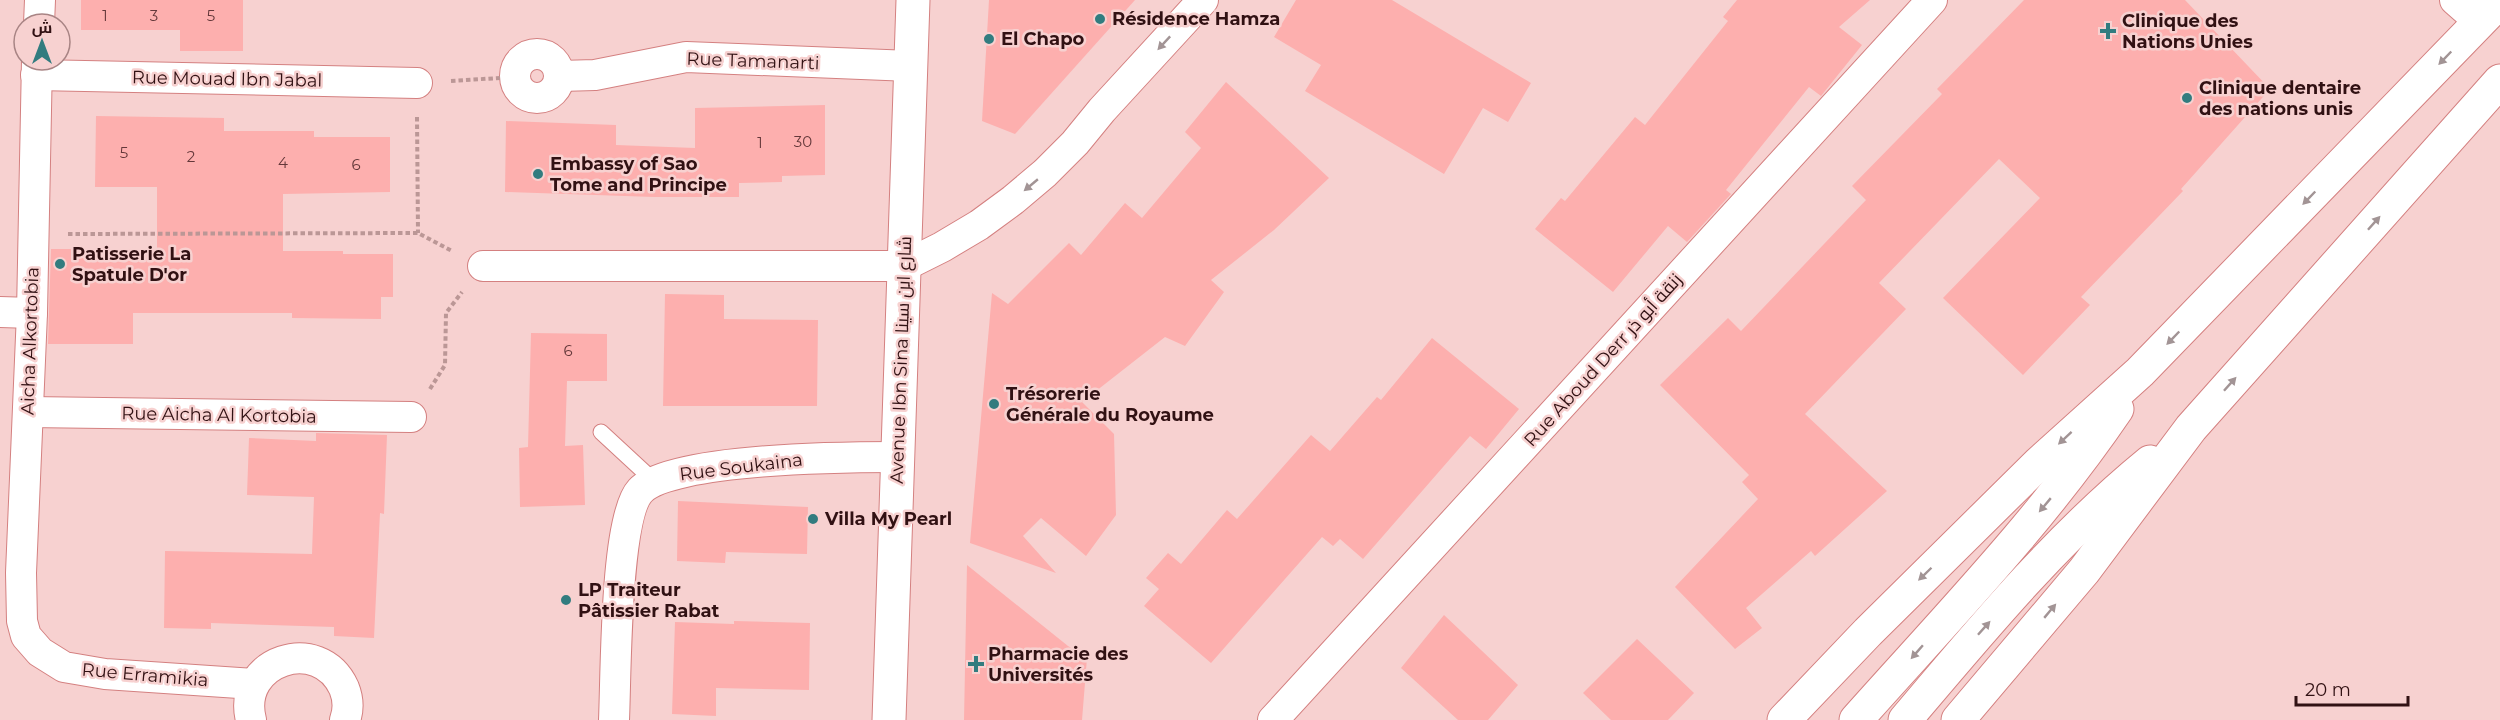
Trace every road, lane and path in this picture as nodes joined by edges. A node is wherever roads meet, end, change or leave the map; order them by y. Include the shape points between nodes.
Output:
1 (913, 0) edge
2 (1203, 0) edge
3 (1932, 0) edge
4 (2455, 0) edge
5 (2490, 12) edge
6 (911, 66) junction
7 (72, 68) edge
8 (37, 72) edge
9 (515, 77) joint
10 (2500, 81) edge
11 (417, 83) junction
12 (418, 233) junction
13 (34, 234) junction
14 (483, 266) junction
15 (904, 266) junction
16 (0, 312) edge
17 (32, 313) junction
18 (2140, 372) junction
19 (28, 412) junction
20 (411, 417) joint
21 (2191, 428) junction
22 (601, 432) dead end
23 (898, 456) junction
24 (654, 481) junction
25 (22, 621) joint
26 (254, 684) junction
27 (251, 720) edge
28 (345, 720) edge
29 (614, 720) edge
30 (889, 720) edge
31 (1273, 720) edge
32 (1784, 720) edge
33 (1856, 720) edge
34 (1905, 720) edge
35 (1958, 720) edge

1 - 6 main road, Avenue Ibn Sina شارع ابن سينا
2 -> 15 street via 1045,173 979,225
3 - 31 street, Rue Aboud Derr زنقة أبو ذر
4 - 5 street
5 -> 18 main road
6 - 9 street, Rue Tamanarti via 686,57 595,75 560,76 552,93 543,98 524,94
6 - 15 main road, Avenue Ibn Sina شارع ابن سينا
7 - 11 street, Rue Mouad Ibn Jabal
8 - 13 street, Aicha Alkortobia
9 - 11 path
21 -> 10 main road
11 - 12 path
12 - 13 path
12 - 14 path
13 - 17 street, Aicha Alkortobia
14 - 15 street
14 - 20 path via 447,313 446,365
15 - 23 main road, Avenue Ibn Sina شارع ابن سينا
16 - 17 street
17 - 19 street, Aicha Alkortobia
18 -> 32 main road via 2038,463
18 -> 33 main road via 2063,484
19 - 20 street, Rue Aicha Al Kortobia
19 - 25 street, Aicha Alkortobia
34 -> 21 main road via 2051,553
35 -> 21 main road via 2084,571
22 - 24 lane
23 - 24 street, Rue Soukaina via 734,465
23 - 30 main road, Avenue Ibn Sina شارع ابن سينا
24 - 29 street, Rue Soukaina via 639,492 621,556
25 - 26 street, Rue Erramikia via 26,636 40,652 64,667 105,674
26 - 27 street via 249,700
26 - 28 street via 279,661 296,657 313,660 328,667 340,680 347,696

